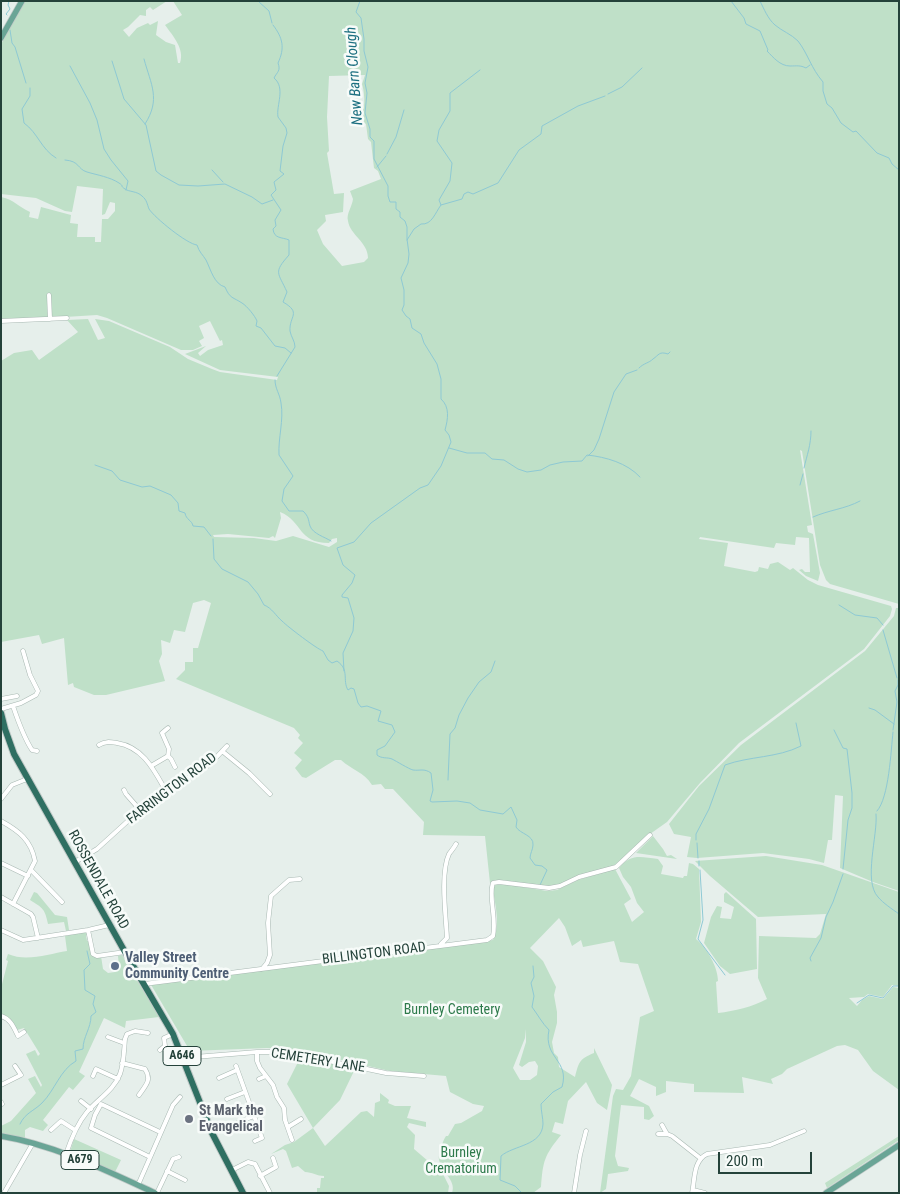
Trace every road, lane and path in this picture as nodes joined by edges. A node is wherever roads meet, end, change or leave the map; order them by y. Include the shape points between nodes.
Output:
1 (22, 1) edge
2 (1, 38) edge
3 (49, 294) dead end
4 (67, 318) dead end
5 (50, 319) junction
6 (1, 321) edge
7 (23, 651) dead end
8 (17, 696) dead end
9 (1, 699) edge
10 (13, 706) junction
11 (1, 711) edge
12 (168, 728) dead end
13 (98, 744) dead end
14 (227, 746) dead end
15 (37, 751) dead end
16 (222, 751) junction
17 (168, 756) junction
18 (151, 766) junction
19 (175, 767) dead end
20 (27, 779) junction
21 (124, 790) dead end
22 (166, 791) junction
23 (270, 794) dead end
24 (1, 799) edge
25 (140, 810) junction
26 (1, 821) edge
27 (650, 835) dead end
28 (456, 844) dead end
29 (74, 862) junction
30 (1, 863) edge
31 (31, 870) junction
32 (28, 876) junction
33 (300, 880) dead end
34 (1, 897) edge
35 (62, 902) dead end
36 (13, 904) junction
37 (109, 925) junction
38 (2, 930) edge
39 (88, 930) junction
40 (1, 936) edge
41 (38, 938) junction
42 (440, 946) junction
43 (125, 952) junction
44 (262, 969) junction
45 (144, 984) junction
46 (1, 1016) edge
47 (24, 1032) dead end
48 (148, 1033) dead end
49 (173, 1034) junction
50 (108, 1037) dead end
51 (124, 1042) junction
52 (160, 1050) dead end
53 (257, 1052) junction
54 (182, 1058) junction
55 (122, 1063) junction
56 (15, 1066) dead end
57 (93, 1076) dead end
58 (266, 1076) junction
59 (424, 1076) dead end
60 (219, 1078) dead end
61 (118, 1079) junction
62 (259, 1079) dead end
63 (1, 1085) edge
64 (245, 1092) junction
65 (139, 1095) dead end
66 (180, 1097) dead end
67 (227, 1099) dead end
68 (81, 1101) dead end
69 (91, 1109) junction
70 (254, 1116) junction
71 (301, 1119) dead end
72 (662, 1125) dead end
73 (288, 1127) junction
74 (51, 1130) dead end
75 (75, 1130) junction
76 (586, 1131) dead end
77 (804, 1131) dead end
78 (160, 1132) junction
79 (212, 1133) junction
80 (658, 1134) dead end
81 (667, 1134) junction
82 (1, 1136) edge
83 (293, 1138) dead end
84 (254, 1141) dead end
85 (34, 1143) junction
86 (899, 1145) edge
87 (66, 1154) junction
88 (179, 1156) dead end
89 (150, 1157) junction
90 (273, 1158) dead end
91 (700, 1158) junction
92 (231, 1170) junction
93 (167, 1171) junction
94 (260, 1176) junction
95 (185, 1180) dead end
96 (138, 1185) junction
97 (693, 1192) edge
98 (4, 1193) edge
99 (156, 1193) edge
100 (243, 1193) edge
101 (270, 1193) edge
102 (574, 1193) edge
103 (705, 1193) edge
104 (826, 1193) edge

1 - 2 main road
3 - 5 street
4 - 5 street
5 - 6 street
7 - 10 street via 38,691 30,700
8 - 9 street
10 - 11 street
10 - 15 street via 28,744
11 - 20 highway, ROSSENDALE ROAD / A646 via 8,741
12 - 17 street via 162,733 169,749
13 - 18 street via 126,744 139,751
14 - 16 street, FARRINGTON ROAD
16 - 22 street, FARRINGTON ROAD via 209,765
16 - 23 street, FARRINGTON ROAD
17 - 18 street
17 - 19 street
18 - 22 street
20 - 24 street via 12,786
20 - 29 highway, ROSSENDALE ROAD / A646
21 - 25 street
22 - 25 street, FARRINGTON ROAD
25 - 29 street, FARRINGTON ROAD via 97,849
26 - 31 street via 21,832 34,853
27 - 42 street via 616,867 560,886 493,883 495,926 491,939
28 - 42 street, BILLINGTON ROAD via 446,864 447,938
29 - 37 highway, ROSSENDALE ROAD / A646
30 - 32 street
31 - 32 street
31 - 35 street
32 - 36 street
33 - 44 street via 289,880 271,896 268,923 270,955
34 - 36 street
36 - 41 street via 34,917
37 - 39 street
37 - 43 highway, ROSSENDALE ROAD / A646
38 - 40 street
38 - 41 street via 24,940
39 - 41 street
39 - 43 street via 96,956
42 - 44 street, BILLINGTON ROAD
43 - 45 highway, ROSSENDALE ROAD / A646
44 - 45 street, BILLINGTON ROAD
45 - 49 highway, ROSSENDALE ROAD / A646
46 - 47 street via 11,1022 18,1036
48 - 51 street via 135,1031 127,1034
49 - 52 street via 164,1038 165,1046
49 - 54 highway, ROSSENDALE ROAD / A646
50 - 51 street
51 - 55 street
53 - 54 street, CEMETERY LANE
53 - 58 street via 257,1061
53 - 59 street, CEMETERY LANE via 286,1052 386,1073
54 - 79 highway, ROSSENDALE ROAD / A646
55 - 61 street
55 - 65 street via 145,1069 149,1075
56 - 63 street via 21,1075
57 - 61 street via 96,1069
58 - 62 street
58 - 73 street via 284,1108
60 - 64 street via 237,1068
61 - 69 street
64 - 67 street
64 - 70 street
66 - 78 street
68 - 69 street
69 - 75 street
70 - 79 street
70 - 84 street via 262,1138
71 - 73 street
72 - 81 street
73 - 83 street
74 - 75 street via 61,1121
75 - 87 street
76 - 102 street
77 - 91 street via 770,1145 707,1154
78 - 89 street
78 - 89 street via 101,1104 95,1115 91,1128
79 - 92 highway, ROSSENDALE ROAD / A646
80 - 81 street
81 - 91 street
82 - 85 main road, A679
85 - 87 main road, A679
85 - 98 street
86 - 104 main road
87 - 96 main road, A679
88 - 93 street via 173,1159
89 - 96 street
90 - 94 street via 276,1168
91 - 97 street
92 - 94 street via 248,1162 255,1164
92 - 100 highway, ROSSENDALE ROAD / A646
93 - 95 street
93 - 99 street
94 - 101 street
96 - 99 main road, A679
97 - 103 street

